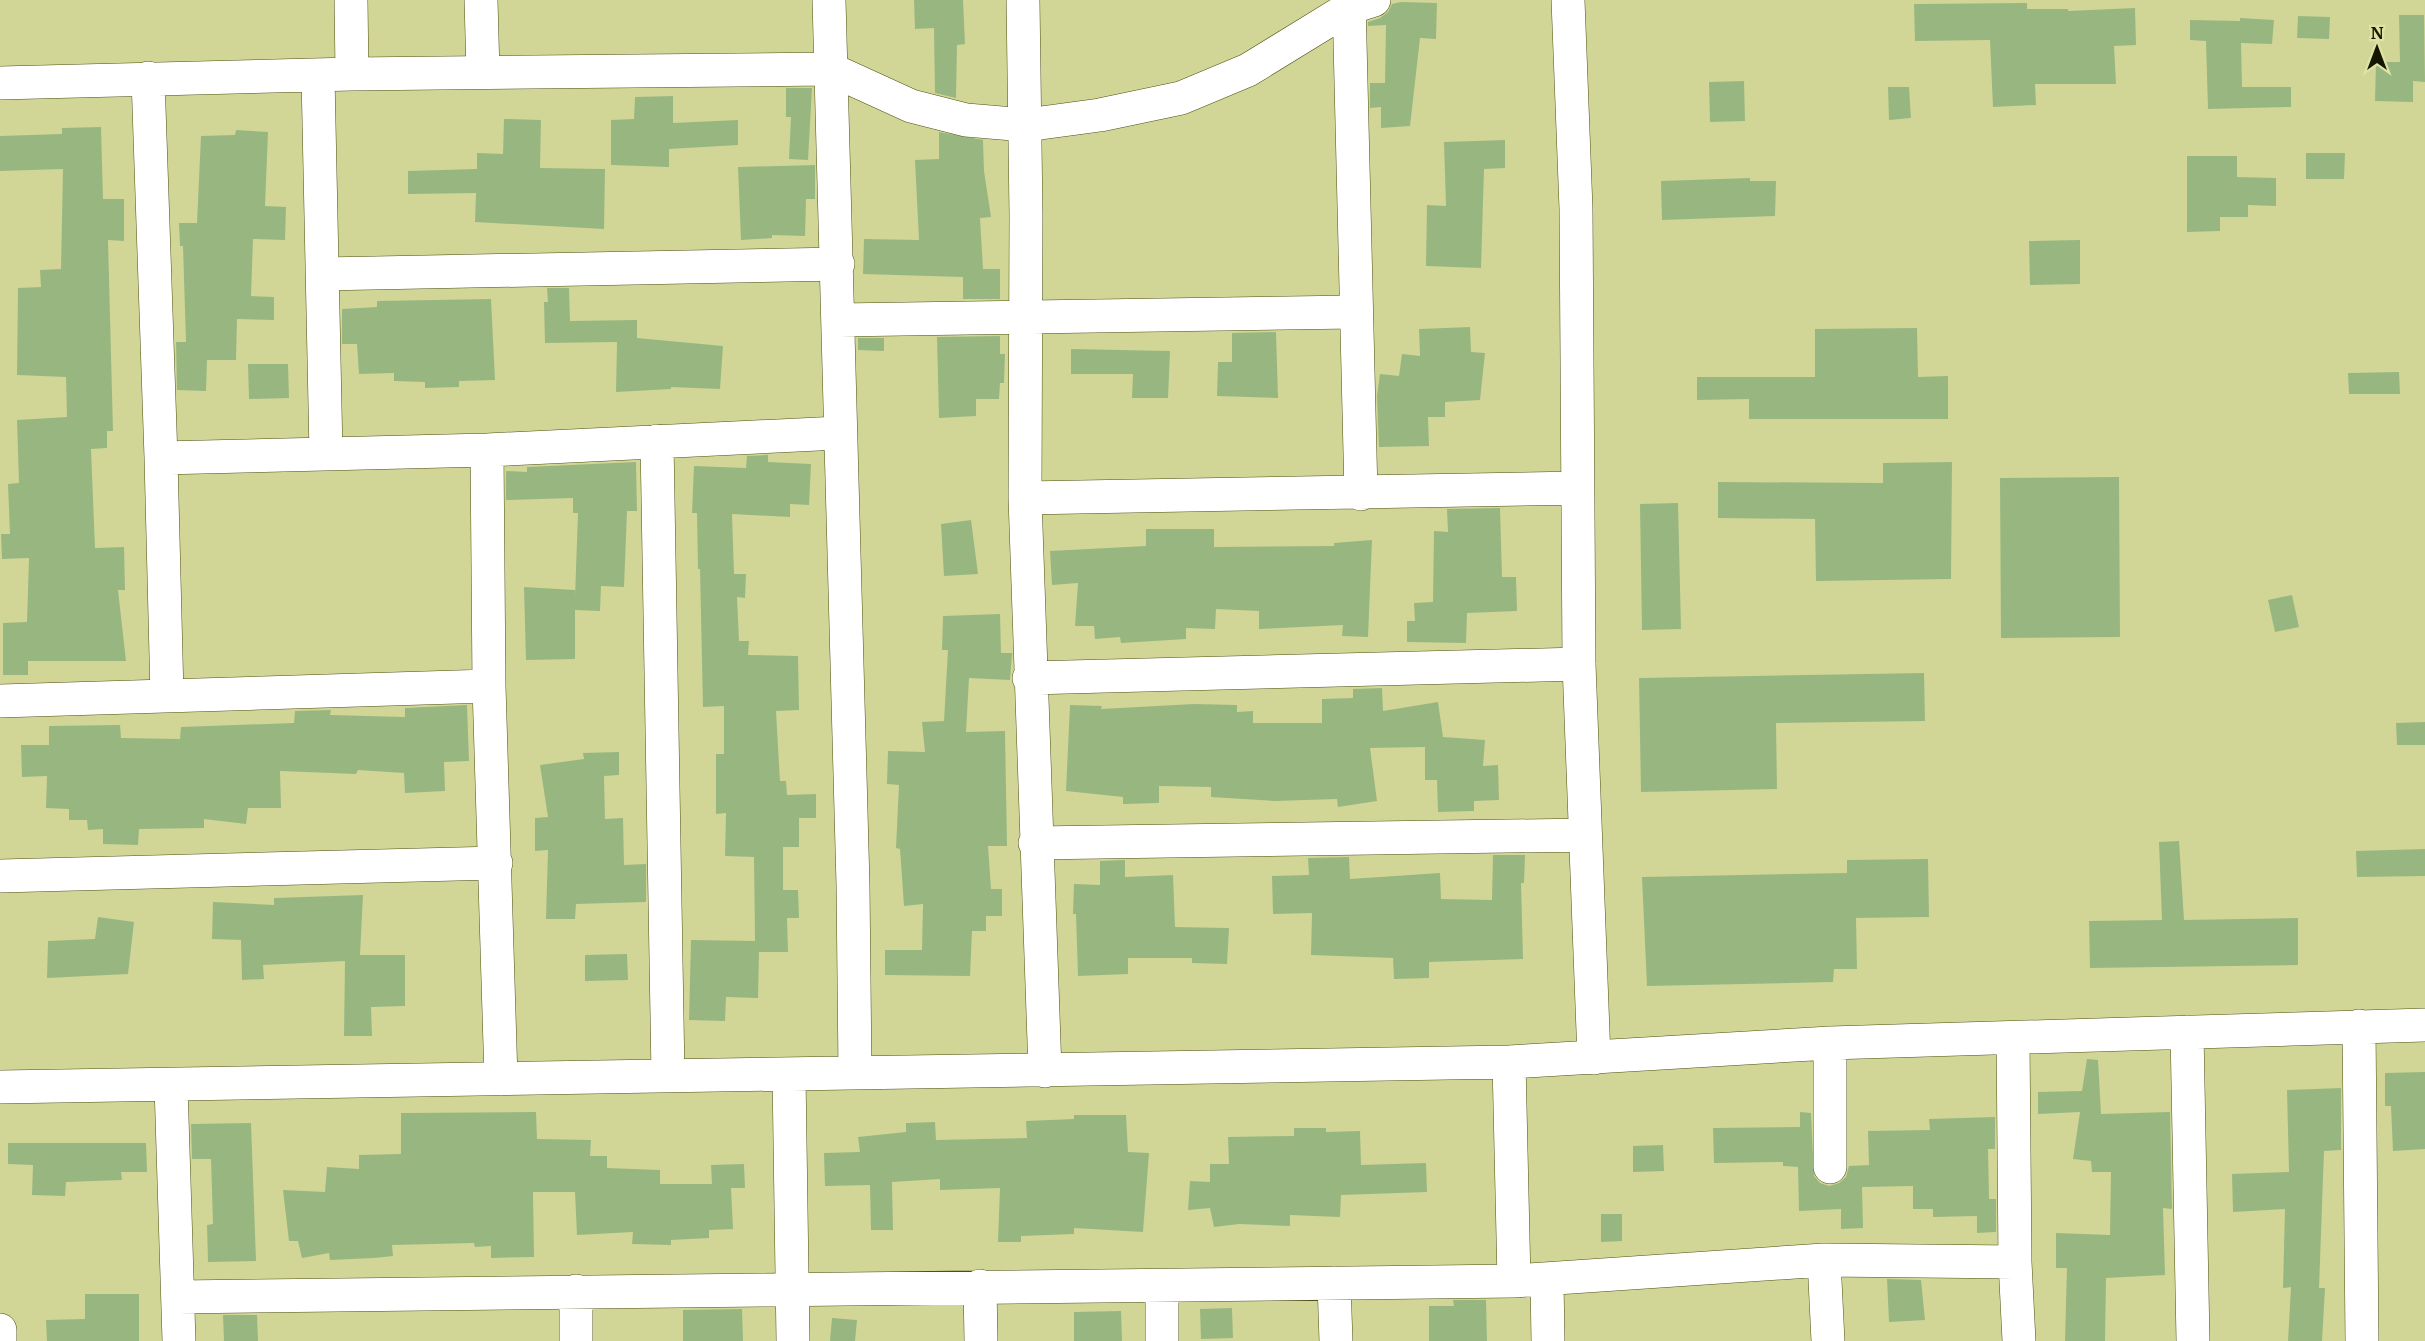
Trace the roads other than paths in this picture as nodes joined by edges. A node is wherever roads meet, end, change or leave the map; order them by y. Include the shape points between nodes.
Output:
1 (351, 0) edge
2 (482, 0) edge
3 (829, 0) edge
4 (1023, 0) edge
5 (1568, 0) edge
6 (1358, 3) edge
7 (830, 69) junction
8 (483, 73) junction
9 (352, 74) junction
10 (318, 75) junction
11 (148, 78) junction
12 (0, 83) edge
13 (1026, 125) junction
14 (838, 264) junction
15 (323, 274) junction
16 (1354, 312) junction
17 (1025, 319) junction
18 (839, 320) junction
19 (839, 433) junction
20 (657, 441) junction
21 (488, 450) junction
22 (326, 453) junction
23 (161, 458) junction
24 (1577, 488) junction
25 (1361, 494) junction
26 (1025, 498) junction
27 (1579, 664) junction
28 (1029, 678) junction
29 (489, 686) junction
30 (167, 696) junction
31 (0, 701) edge
32 (1585, 835) junction
33 (1035, 843) junction
34 (496, 863) junction
35 (0, 876) edge
36 (2425, 1025) edge
37 (2359, 1026) junction
38 (2187, 1032) junction
39 (2013, 1038) junction
40 (1830, 1043) junction
41 (1594, 1058) junction
42 (1509, 1062) junction
43 (1045, 1071) junction
44 (855, 1072) junction
45 (789, 1074) junction
46 (668, 1075) junction
47 (501, 1079) junction
48 (171, 1085) junction
49 (0, 1087) edge
50 (1830, 1167) dead end
51 (1824, 1260) junction
52 (2015, 1262) junction
53 (1547, 1280) junction
54 (1514, 1281) junction
55 (1334, 1283) junction
56 (980, 1287) junction
57 (1162, 1287) junction
58 (792, 1289) junction
59 (576, 1291) junction
60 (178, 1298) junction
61 (0, 1330) edge
62 (0, 1341) edge
63 (179, 1341) edge
64 (576, 1341) edge
65 (793, 1341) edge
66 (981, 1341) edge
67 (1162, 1341) edge
68 (1336, 1341) edge
69 (1548, 1341) edge
70 (1828, 1341) edge
71 (2019, 1341) edge
72 (2193, 1341) edge
73 (2362, 1341) edge

1 - 9 street
2 - 8 street
3 - 7 street
4 - 13 street
5 - 24 street via 1576,209
6 - 13 street via 1248,70 1181,98
6 - 16 street
7 - 8 street
7 - 13 street via 911,106 966,120
7 - 14 street
8 - 9 street
9 - 10 street
10 - 11 street
10 - 15 street
11 - 12 street
11 - 23 street
13 - 17 street
14 - 15 street
14 - 18 street
15 - 22 street
16 - 17 street
16 - 25 street
17 - 18 street
17 - 26 street
18 - 19 street
19 - 20 street
19 - 44 street
20 - 21 street
20 - 46 street
21 - 22 street
21 - 29 street
22 - 23 street
23 - 30 street
24 - 25 street
24 - 27 street
25 - 26 street
26 - 28 street
27 - 28 street
27 - 32 street
28 - 33 street
29 - 30 street
29 - 34 street
30 - 31 street
32 - 33 street
32 - 41 street
33 - 43 street
34 - 35 street
34 - 47 street
36 - 37 street
37 - 38 street
37 - 73 street
38 - 39 street
38 - 72 street
39 - 40 street
39 - 52 street
40 - 41 street
40 - 50 street
41 - 42 street
42 - 43 street
42 - 54 street
43 - 44 street
44 - 45 street
45 - 46 street
45 - 58 street
46 - 47 street
47 - 48 street
48 - 49 street
48 - 60 street
51 - 52 street
51 - 53 street
51 - 70 street
52 - 71 street
53 - 54 street
53 - 69 street
54 - 55 street
55 - 57 street
55 - 68 street
56 - 57 street
56 - 58 street
56 - 66 street
57 - 67 street
58 - 59 street
58 - 65 street
59 - 60 street
59 - 64 street
60 - 63 street
61 - 62 street

